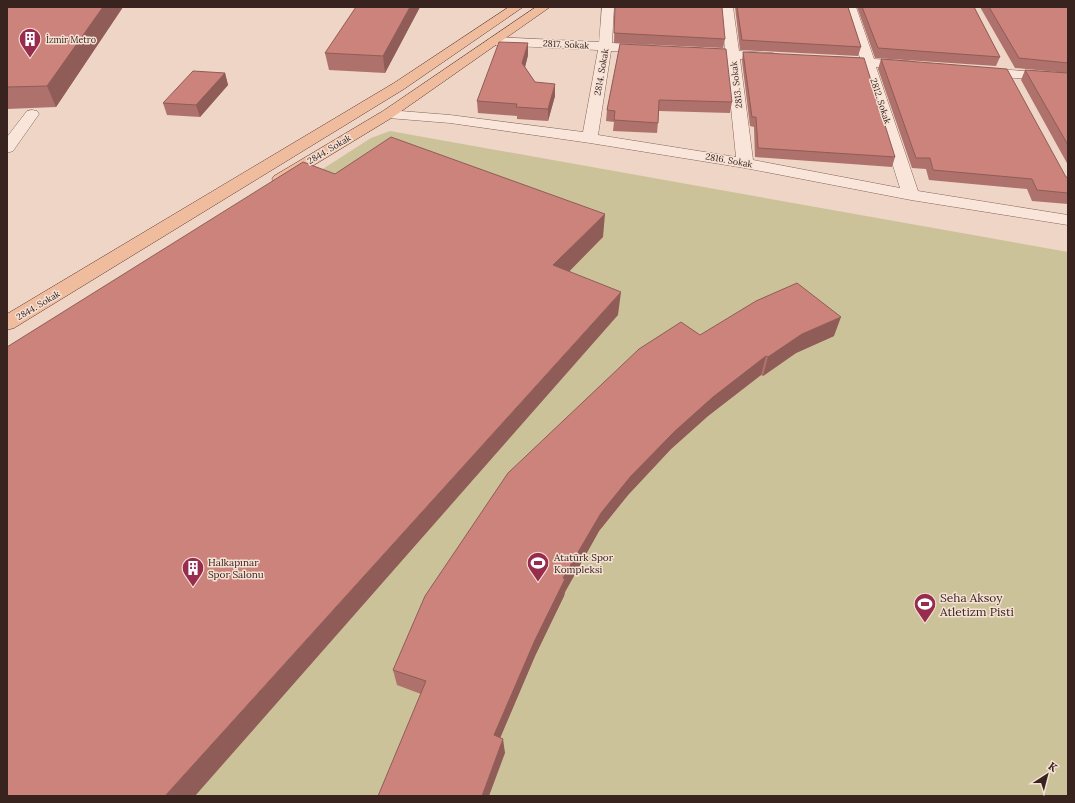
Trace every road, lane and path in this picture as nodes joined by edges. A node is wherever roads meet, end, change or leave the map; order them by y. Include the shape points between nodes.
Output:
1 (517, 7) edge
2 (544, 7) edge
3 (608, 7) edge
4 (727, 7) edge
5 (850, 7) edge
6 (495, 40) junction
7 (605, 46) junction
8 (661, 50) edge
9 (685, 52) edge
10 (732, 55) junction
11 (785, 58) edge
12 (823, 60) edge
13 (1001, 61) edge
14 (868, 63) junction
15 (922, 66) edge
16 (969, 71) edge
17 (1008, 74) junction
18 (1068, 78) edge
19 (1016, 88) edge
20 (32, 114) edge
21 (388, 114) junction
22 (590, 138) junction
23 (7, 148) edge
24 (745, 162) junction
25 (268, 186) edge
26 (911, 195) junction
27 (1068, 220) edge
28 (7, 323) edge

1 - 28 main road, 2844. Sokak via 399,86
2 - 6 main road, 2844. Sokak
3 - 7 street, 2814. Sokak
4 - 10 street, 2813. Sokak
5 - 14 street, 2812. Sokak
6 - 7 street, 2817. Sokak
6 - 21 main road, 2844. Sokak
7 - 8 street, 2817. Sokak
7 - 22 street, 2814. Sokak
9 - 10 street
10 - 11 street
10 - 24 street, 2813. Sokak
12 - 14 street
13 - 17 street
14 - 15 street
14 - 26 street, 2812. Sokak
16 - 17 street
17 - 18 street
17 - 19 street
20 - 23 street
21 - 22 street, 2816. Sokak via 450,119
21 - 25 main road, 2844. Sokak
22 - 24 street, 2816. Sokak
24 - 26 street, 2816. Sokak
26 - 27 street, 2816. Sokak

